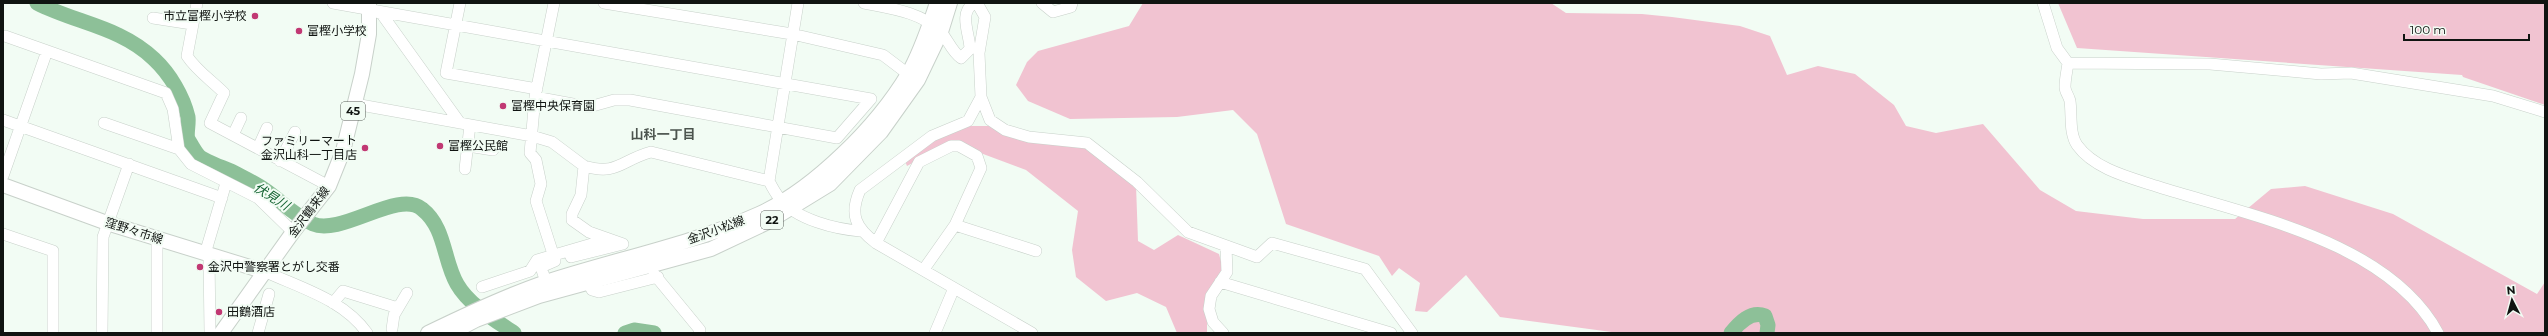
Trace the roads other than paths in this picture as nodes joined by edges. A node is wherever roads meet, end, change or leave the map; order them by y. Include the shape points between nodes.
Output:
1 (197, 3) edge
2 (333, 3) edge
3 (460, 3) edge
4 (554, 3) edge
5 (604, 3) edge
6 (798, 3) edge
7 (864, 3) edge
8 (938, 3) edge
9 (950, 3) edge
10 (974, 3) edge
11 (977, 3) edge
12 (1042, 3) edge
13 (1072, 3) edge
14 (2043, 3) edge
15 (369, 6) edge
16 (153, 18) dead end
17 (931, 22) junction
18 (192, 24) junction
19 (456, 24) junction
20 (941, 32) junction
21 (792, 34) junction
22 (5, 36) dead end
23 (548, 40) junction
24 (47, 51) junction
25 (2068, 63) junction
26 (908, 74) junction
27 (784, 83) junction
28 (536, 93) junction
29 (981, 97) junction
30 (354, 104) junction
31 (2545, 112) edge
32 (241, 118) dead end
33 (3, 120) edge
34 (104, 123) dead end
35 (465, 124) junction
36 (21, 126) junction
37 (776, 127) junction
38 (267, 128) dead end
39 (295, 132) dead end
40 (233, 135) junction
41 (532, 136) junction
42 (468, 146) junction
43 (258, 148) junction
44 (180, 149) junction
45 (493, 150) dead end
46 (280, 161) junction
47 (129, 164) junction
48 (584, 166) junction
49 (465, 169) dead end
50 (3, 176) edge
51 (769, 181) junction
52 (226, 183) junction
53 (3, 185) edge
54 (329, 186) junction
55 (222, 198) junction
56 (787, 204) junction
57 (107, 223) junction
58 (955, 225) junction
59 (294, 231) junction
60 (860, 231) junction
61 (3, 234) edge
62 (157, 238) junction
63 (609, 238) junction
64 (876, 243) junction
65 (1226, 247) junction
66 (1036, 251) dead end
67 (207, 254) junction
68 (553, 254) junction
69 (924, 269) junction
70 (266, 272) junction
71 (546, 282) junction
72 (588, 282) junction
73 (1220, 282) junction
74 (482, 287) dead end
75 (954, 288) junction
76 (407, 293) dead end
77 (268, 294) dead end
78 (333, 303) junction
79 (495, 307) junction
80 (398, 308) junction
81 (477, 314) junction
82 (392, 329) dead end
83 (699, 331) edge
84 (52, 333) edge
85 (102, 333) edge
86 (156, 333) edge
87 (210, 333) edge
88 (221, 333) edge
89 (258, 333) edge
90 (367, 333) edge
91 (428, 333) edge
92 (451, 333) edge
93 (935, 333) edge
94 (1032, 333) edge
95 (1223, 333) edge
96 (1391, 333) edge
97 (1412, 333) edge
98 (2438, 333) edge

1 - 18 street
2 - 15 street
3 - 19 street
4 - 23 street
5 - 21 street
6 - 21 street
7 - 17 street via 891,8
8 - 17 main road, 金沢小松線 / 22
9 - 20 main road, 金沢小松線 / 22
10 - 20 street via 967,10 965,17 970,43 966,54 961,58 955,54
11 - 29 street via 985,17 979,53
12 - 13 street via 1053,12 1071,7
14 - 25 street via 2057,48
15 - 19 street
15 - 30 main road, 金沢鶴来線 / 45 via 369,34
15 - 35 street via 381,14
16 - 18 street
17 - 20 street
17 - 26 main road, 金沢小松線 / 22
18 - 40 street via 187,56 196,70 208,77 224,93 210,123
19 - 23 street
19 - 28 street via 446,72
20 - 56 main road, 金沢小松線 / 22 via 918,80 881,132 830,184
21 - 26 street via 883,54
21 - 27 street
22 - 24 street
23 - 27 street
23 - 28 street
24 - 36 street
24 - 44 street via 166,93 173,109
25 - 31 street via 2210,64 2321,74 2351,73 2493,96
25 - 98 street via 2065,89 2070,99 2073,136 2077,145 2090,159 2103,167 2137,180 2312,235 2367,261 2412,297
26 - 56 main road, 金沢小松線 / 22 via 860,137
27 - 37 street
27 - 37 street via 871,99 836,138
28 - 37 street via 589,107 614,100 630,100
28 - 41 street
29 - 60 street via 968,121 932,136 860,190 854,216
29 - 65 street via 990,120 1005,130 1028,137 1087,143 1137,182 1188,232
30 - 35 street
30 - 54 main road, 金沢鶴来線 / 45 via 343,151
32 - 40 street
33 - 36 street
34 - 44 street
35 - 41 street
35 - 42 street
36 - 47 street
36 - 50 street
37 - 51 street
38 - 43 street
39 - 46 street
40 - 43 street
41 - 48 street via 552,142
41 - 68 street via 530,153 536,160 541,184 536,202
42 - 45 street
42 - 49 street
43 - 46 street
44 - 52 street via 191,164
46 - 54 street
47 - 55 street
47 - 57 street
48 - 51 street via 600,170 620,167 637,156 651,152
48 - 63 street via 581,195 572,214 572,220 589,232
51 - 56 street
52 - 55 street
52 - 59 street via 258,198
53 - 57 main road, 窪野々市線
54 - 59 main road, 金沢鶴来線 / 45
55 - 67 street
56 - 60 street via 808,218 835,229
56 - 71 main road, 金沢小松線 / 22 via 688,241
56 - 72 main road, 金沢小松線 / 22 via 768,222 711,249
57 - 62 main road, 窪野々市線
57 - 85 street via 103,237
58 - 64 street via 982,168 977,156 959,146 952,146 920,162
58 - 66 street
58 - 69 street
59 - 70 main road, 金沢鶴来線 / 45
60 - 64 street
61 - 84 street via 53,251
62 - 67 main road, 窪野々市線
62 - 86 street
63 - 68 street
63 - 71 street via 623,244 545,264 541,267 541,272
64 - 69 street
65 - 73 street via 1227,272
65 - 97 street via 1257,257 1272,243 1365,269
67 - 70 main road, 窪野々市線
67 - 87 street
68 - 74 street via 537,260 530,271
69 - 75 street
70 - 78 street
70 - 88 main road, 金沢鶴来線 / 45
71 - 79 main road, 金沢小松線 / 22
72 - 79 main road, 金沢小松線 / 22
72 - 83 street via 592,290 599,292 656,276
73 - 95 street via 1211,296 1208,309 1213,322
73 - 96 street
75 - 93 street
75 - 94 street
76 - 80 street
77 - 89 street
78 - 80 street via 343,291
78 - 90 street via 346,311
79 - 81 main road, 金沢小松線 / 22
80 - 82 street
81 - 91 main road, 金沢小松線 / 22
81 - 92 main road, 金沢小松線 / 22

